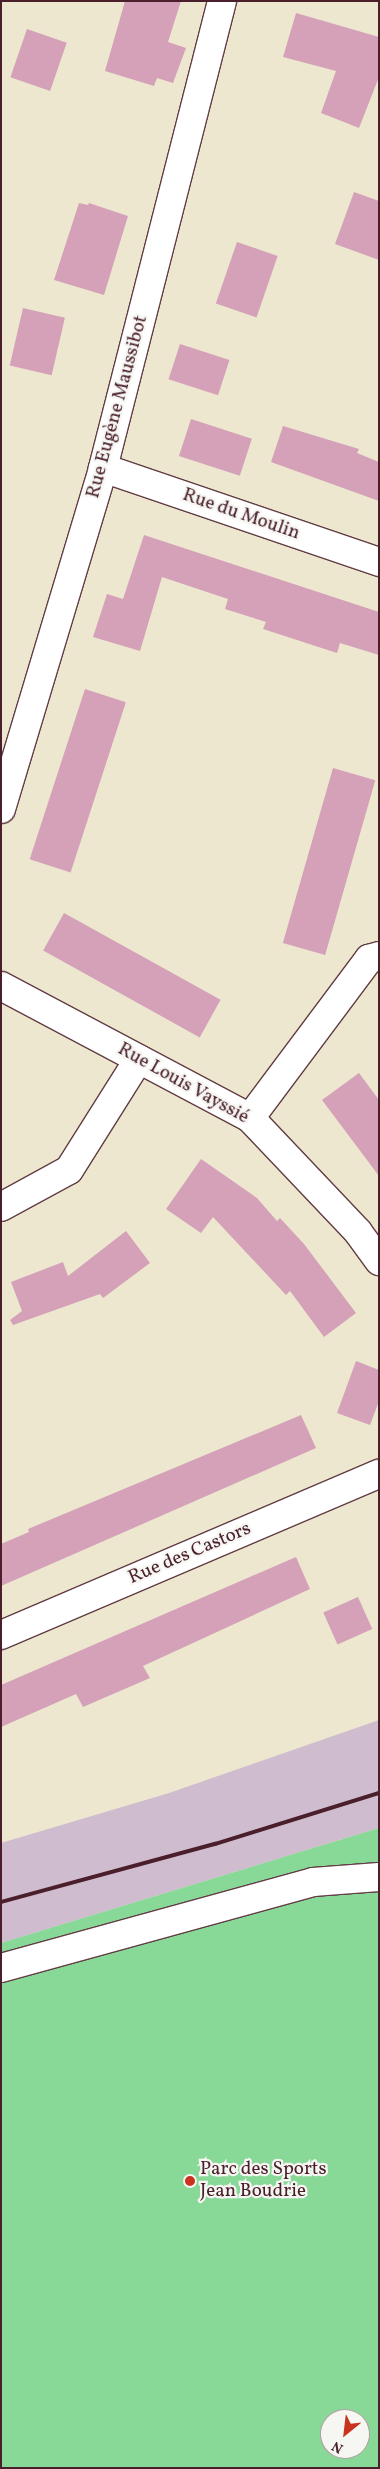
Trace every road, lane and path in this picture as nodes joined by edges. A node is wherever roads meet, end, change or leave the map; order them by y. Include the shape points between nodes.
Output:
1 (222, 1) edge
2 (103, 468) junction
3 (379, 562) edge
4 (1, 808) edge
5 (379, 956) edge
6 (1, 986) edge
7 (138, 1059) junction
8 (250, 1118) junction
9 (1, 1207) edge
10 (379, 1260) edge
11 (379, 1474) edge
12 (1, 1635) edge
13 (379, 1877) edge
14 (1, 1968) edge

1 - 2 street, Rue Eugène Maussibot
2 - 3 street, Rue du Moulin
2 - 4 street, Rue Eugène Maussibot
5 - 8 street via 370,959
6 - 7 street, Rue Louis Vayssié
7 - 8 street, Rue Louis Vayssié
7 - 9 street via 69,1170
8 - 10 street, Rue Louis Vayssié via 358,1232
11 - 12 street, Rue des Castors
13 - 14 street via 313,1882

